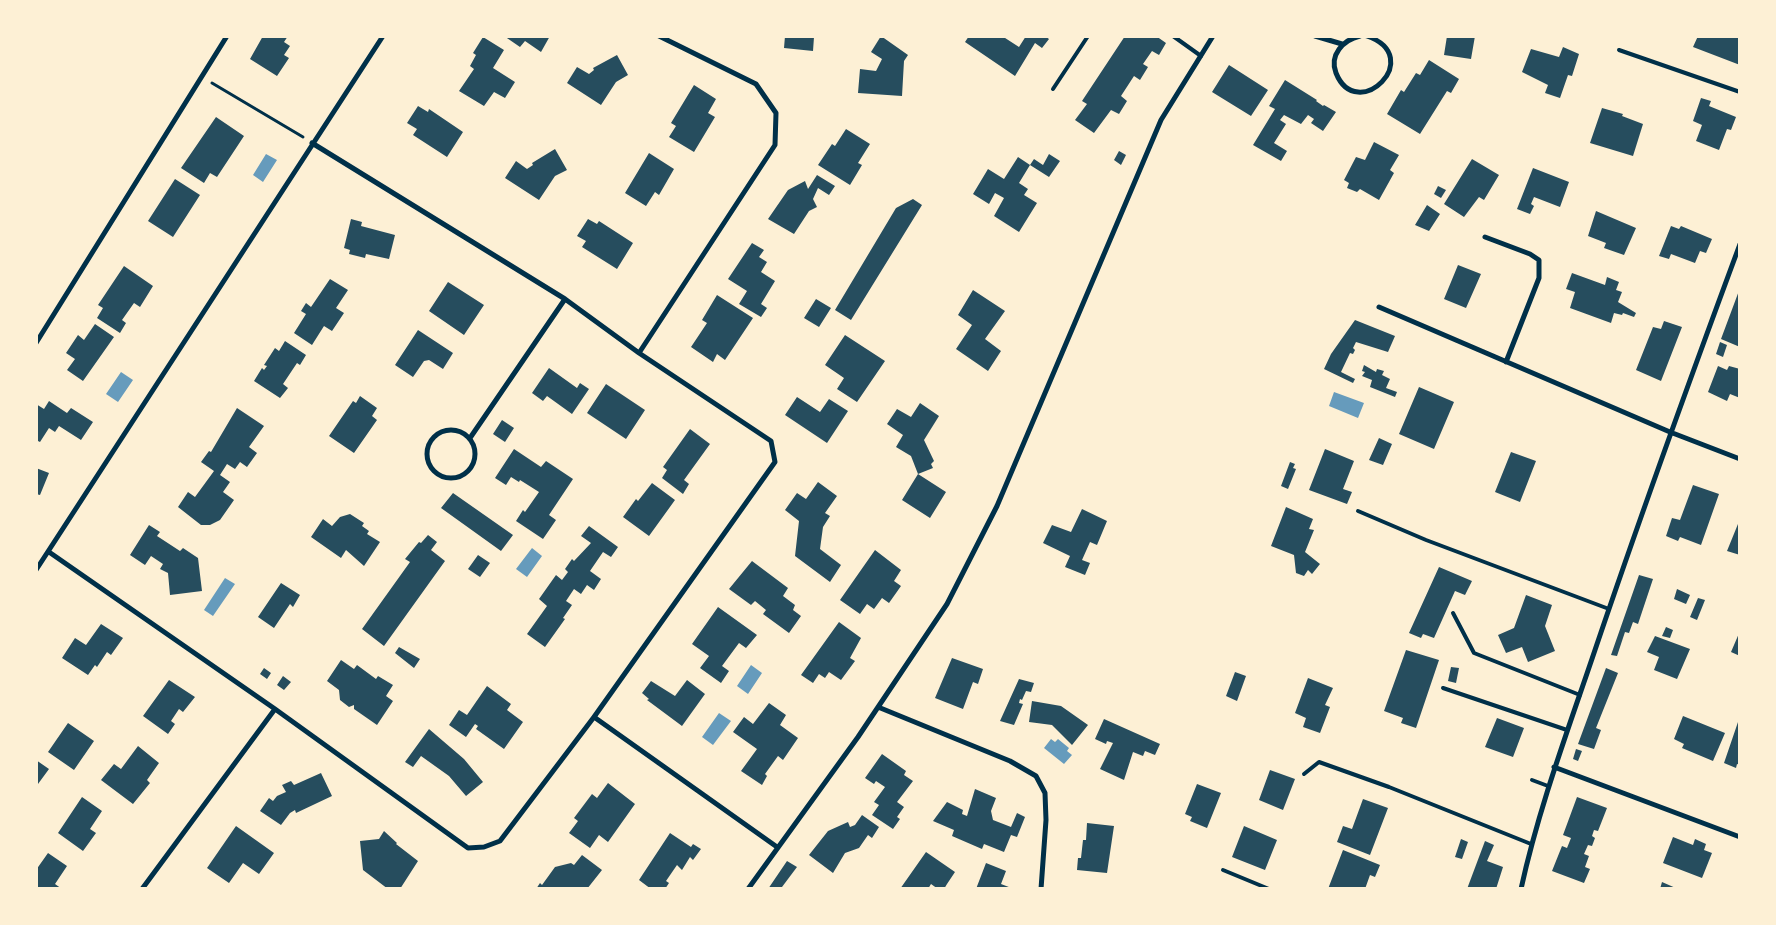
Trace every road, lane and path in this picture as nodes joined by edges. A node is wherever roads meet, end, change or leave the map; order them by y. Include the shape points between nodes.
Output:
1 (227, 36) edge
2 (383, 36) edge
3 (659, 36) edge
4 (1088, 36) edge
5 (1173, 36) edge
6 (1213, 36) edge
7 (1314, 36) edge
8 (1360, 36) edge
9 (1367, 36) edge
10 (1342, 44) junction
11 (1619, 50) dead end
12 (1201, 56) junction
13 (202, 77) junction
14 (1053, 89) dead end
15 (1740, 92) edge
16 (312, 142) junction
17 (1485, 237) dead end
18 (1740, 244) edge
19 (565, 299) junction
20 (1379, 308) dead end
21 (36, 343) edge
22 (639, 353) junction
23 (1506, 362) junction
24 (1670, 432) junction
25 (470, 438) junction
26 (1740, 459) edge
27 (1358, 511) dead end
28 (49, 552) junction
29 (36, 570) edge
30 (1609, 609) junction
31 (1453, 613) dead end
32 (1443, 688) dead end
33 (1580, 694) junction
34 (878, 707) junction
35 (274, 709) junction
36 (594, 717) junction
37 (1567, 730) junction
38 (1554, 767) junction
39 (1304, 774) dead end
40 (1532, 780) dead end
41 (1548, 786) junction
42 (1740, 837) edge
43 (1531, 844) junction
44 (777, 847) junction
45 (1223, 870) dead end
46 (142, 889) edge
47 (748, 889) edge
48 (1042, 889) edge
49 (1269, 889) edge
50 (1521, 889) edge

1 - 13 street
2 - 16 street
3 - 22 street via 756,84 776,113 775,145
4 - 14 lane
5 - 12 lane
6 - 12 street
7 - 10 street
8 - 10 street
9 - 10 street via 1376,39 1390,58 1388,76 1371,91 1351,90 1336,75 1335,59
11 - 15 lane
12 - 34 street via 1161,120 996,506 947,604
13 - 16 path
13 - 21 street
16 - 19 street
16 - 28 street
17 - 23 street via 1539,260 1539,278
18 - 24 street
19 - 22 street
19 - 25 street
20 - 23 street
22 - 36 street via 771,441 774,462
23 - 24 street
24 - 26 street
24 - 30 street
25 - 25 street via 457,430 435,436 427,448 433,470 440,476 456,478 470,470 476,454
27 - 30 lane
28 - 29 street
28 - 35 street
30 - 33 street
31 - 33 lane via 1474,653
32 - 37 lane
33 - 37 street
34 - 44 street
34 - 48 street via 1010,761 1036,776 1045,793
35 - 36 street via 468,848 500,841
35 - 46 street
36 - 44 street
37 - 38 street
38 - 41 street
38 - 42 street
39 - 43 lane via 1319,762
40 - 41 lane
41 - 43 street
43 - 50 street
44 - 47 street
45 - 49 lane

